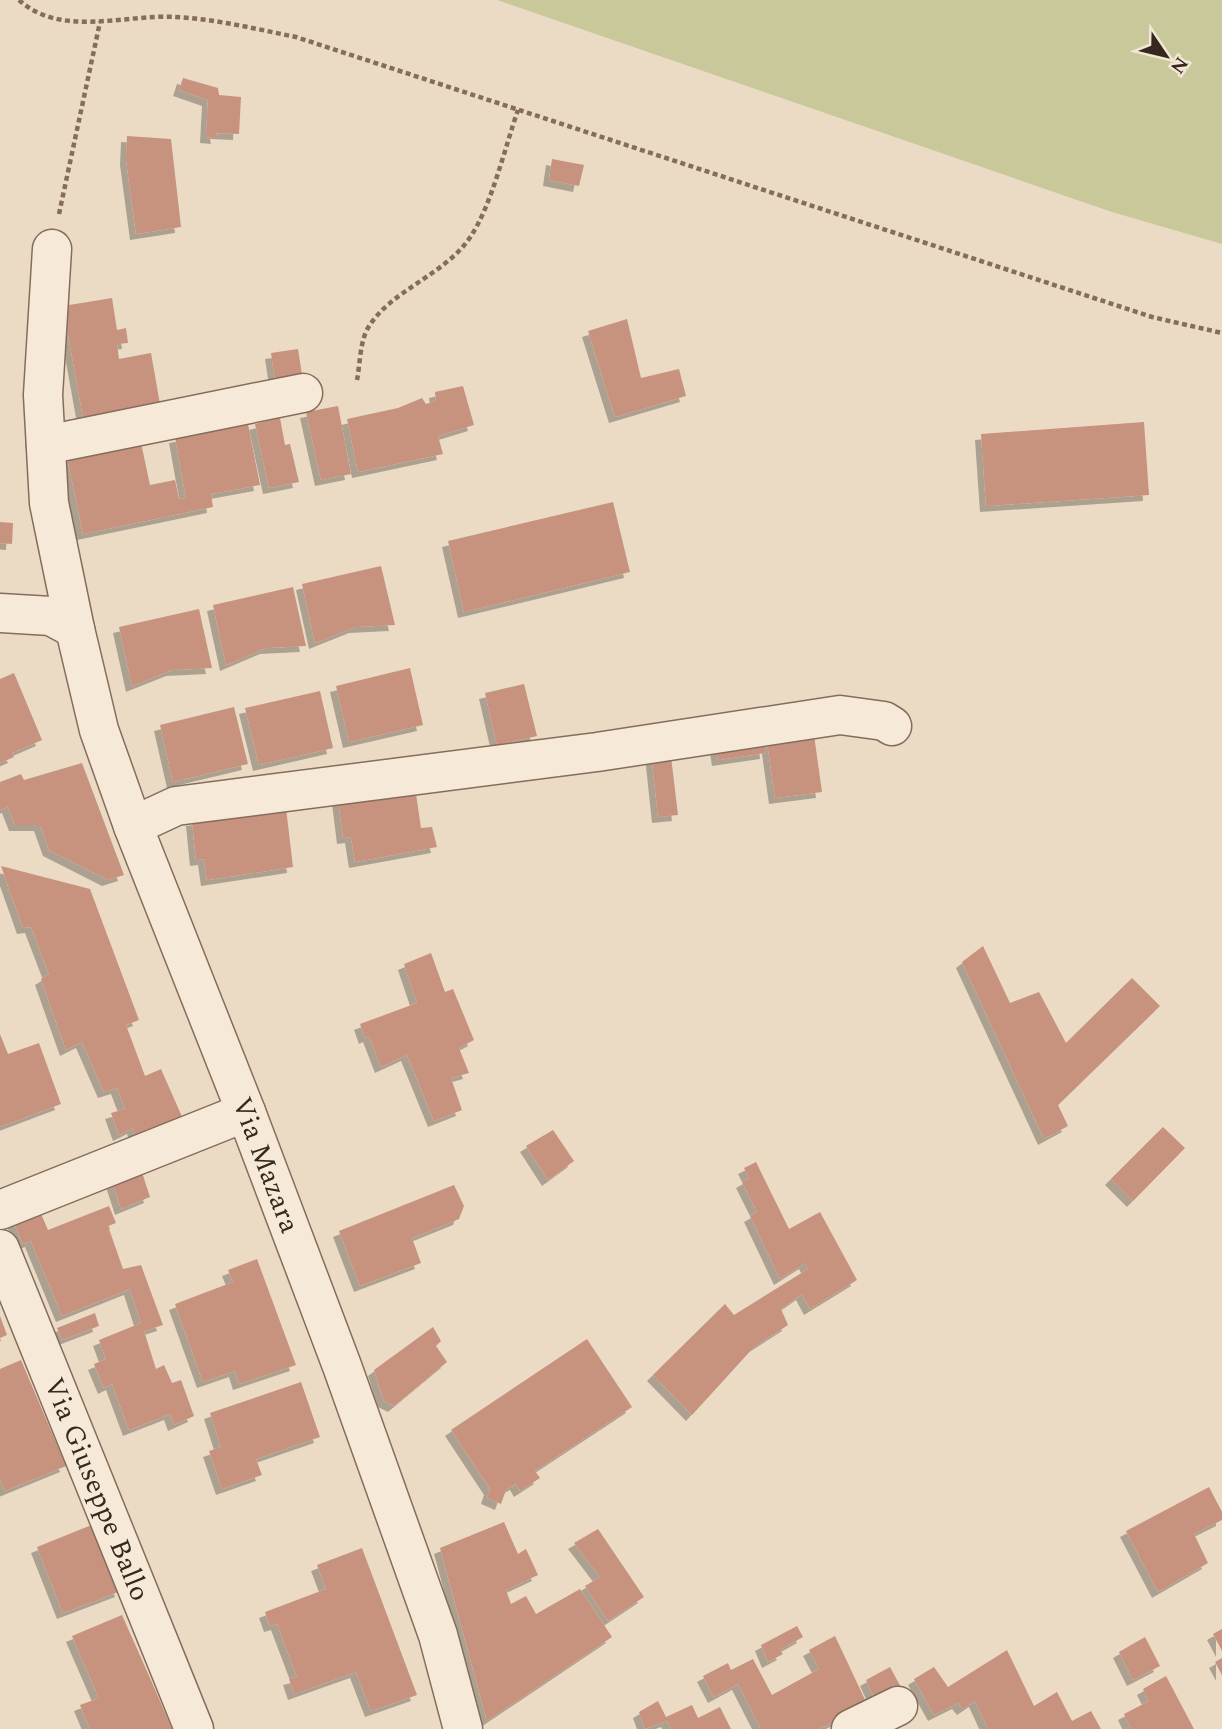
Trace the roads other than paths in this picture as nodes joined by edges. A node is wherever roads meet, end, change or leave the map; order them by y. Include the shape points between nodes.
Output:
1 (52, 249) road end
2 (303, 393) dead end
3 (46, 445) junction
4 (0, 613) edge
5 (63, 622) junction
6 (892, 726) dead end
7 (133, 826) junction
8 (246, 1112) junction
9 (0, 1210) edge
10 (0, 1249) edge
11 (898, 1706) dead end
12 (194, 1729) edge
13 (463, 1729) edge
14 (851, 1729) edge

1 - 3 street, Via Mazara via 43,395
2 - 3 street
3 - 5 street, Via Mazara
4 - 5 street
5 - 7 street, Via Mazara
6 - 7 street via 841,715 597,752 176,806
7 - 8 street, Via Mazara
8 - 9 street
8 - 13 street, Via Mazara via 438,1635
10 - 12 street, Via Giuseppe Ballo
11 - 14 street

